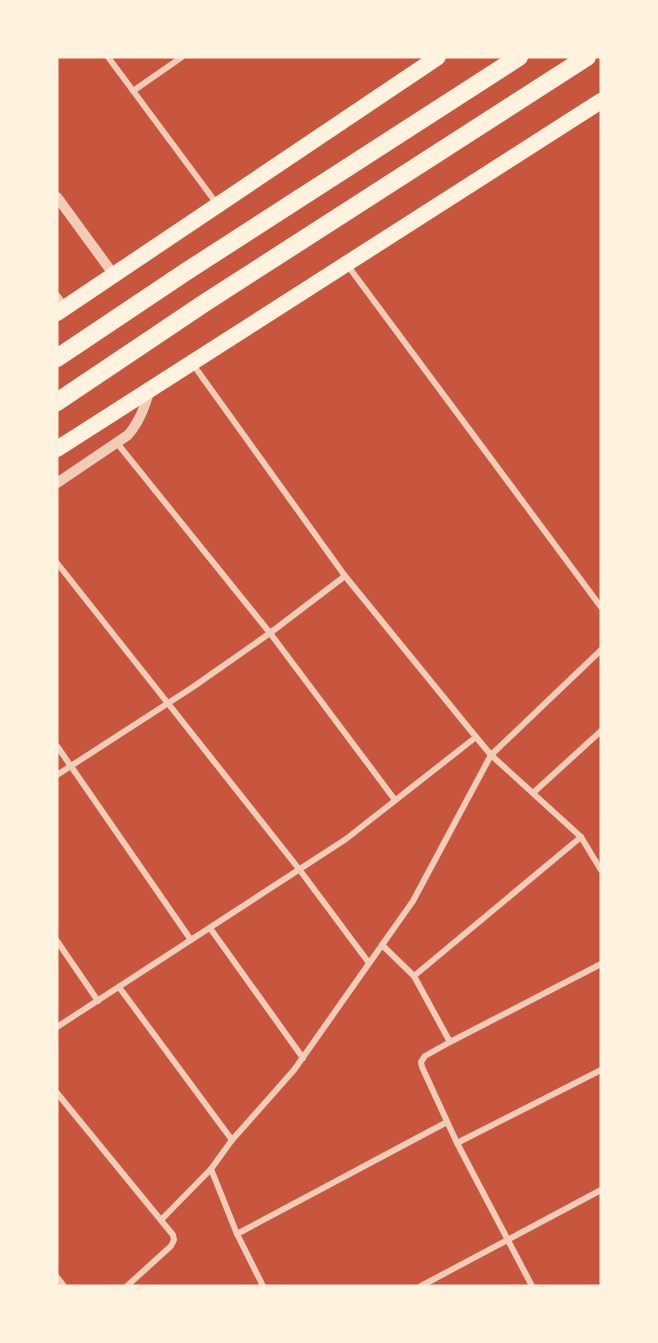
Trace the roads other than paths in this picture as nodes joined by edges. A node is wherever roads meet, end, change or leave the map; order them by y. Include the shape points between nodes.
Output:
1 (108, 57) edge
2 (182, 57) edge
3 (438, 57) edge
4 (519, 57) edge
5 (587, 57) edge
6 (133, 91) junction
7 (601, 101) edge
8 (57, 197) edge
9 (218, 205) junction
10 (346, 264) junction
11 (114, 275) junction
12 (60, 305) edge
13 (57, 358) edge
14 (191, 362) junction
15 (151, 388) junction
16 (57, 402) edge
17 (117, 443) junction
18 (57, 449) edge
19 (57, 483) edge
20 (57, 563) edge
21 (345, 576) junction
22 (601, 607) edge
23 (270, 633) junction
24 (601, 650) edge
25 (168, 703) junction
26 (601, 730) edge
27 (476, 737) junction
28 (57, 746) edge
29 (491, 754) junction
30 (72, 766) junction
31 (57, 775) edge
32 (533, 793) junction
33 (395, 800) junction
34 (581, 837) junction
35 (299, 869) junction
36 (601, 870) edge
37 (210, 928) junction
38 (191, 940) junction
39 (57, 941) edge
40 (382, 945) junction
41 (369, 963) junction
42 (601, 964) edge
43 (414, 976) junction
44 (119, 987) junction
45 (98, 1001) junction
46 (57, 1027) edge
47 (450, 1042) junction
48 (303, 1058) junction
49 (601, 1070) edge
50 (57, 1094) edge
51 (447, 1122) junction
52 (232, 1140) junction
53 (457, 1143) junction
54 (211, 1169) junction
55 (601, 1190) edge
56 (161, 1220) junction
57 (237, 1234) junction
58 (507, 1240) junction
59 (57, 1277) edge
60 (64, 1286) edge
61 (127, 1286) edge
62 (263, 1286) edge
63 (421, 1286) edge
64 (532, 1286) edge

1 - 6 street
2 - 6 street
3 - 9 highway
4 - 13 highway
5 - 16 highway
6 - 9 street
7 - 10 highway
8 - 11 street
9 - 11 highway
10 - 14 highway
10 - 22 street
11 - 12 highway
14 - 15 highway
14 - 21 street
15 - 17 street via 136,426
15 - 18 highway
17 - 19 street
17 - 23 street
20 - 25 street
21 - 23 street
21 - 27 street
23 - 25 street
23 - 33 street
24 - 29 street
25 - 30 street
25 - 35 street
26 - 32 street
27 - 29 street
27 - 33 street
28 - 30 street
29 - 32 street
29 - 40 street via 413,901
30 - 31 street
30 - 38 street
32 - 34 street
33 - 35 street via 346,839
34 - 36 street
34 - 43 street
35 - 37 street
35 - 41 street
37 - 38 street
37 - 48 street
38 - 44 street
39 - 45 street
40 - 41 street
40 - 43 street
41 - 48 street
42 - 47 street
43 - 47 street
44 - 45 street
44 - 52 street
45 - 46 street
47 - 51 street via 421,1062
48 - 52 street
49 - 53 street
50 - 56 street
51 - 53 street
51 - 57 street
52 - 54 street
53 - 58 street
54 - 56 street
54 - 57 street
55 - 58 street
56 - 61 street via 173,1235 171,1246
57 - 62 street
58 - 63 street
58 - 64 street
59 - 60 street

